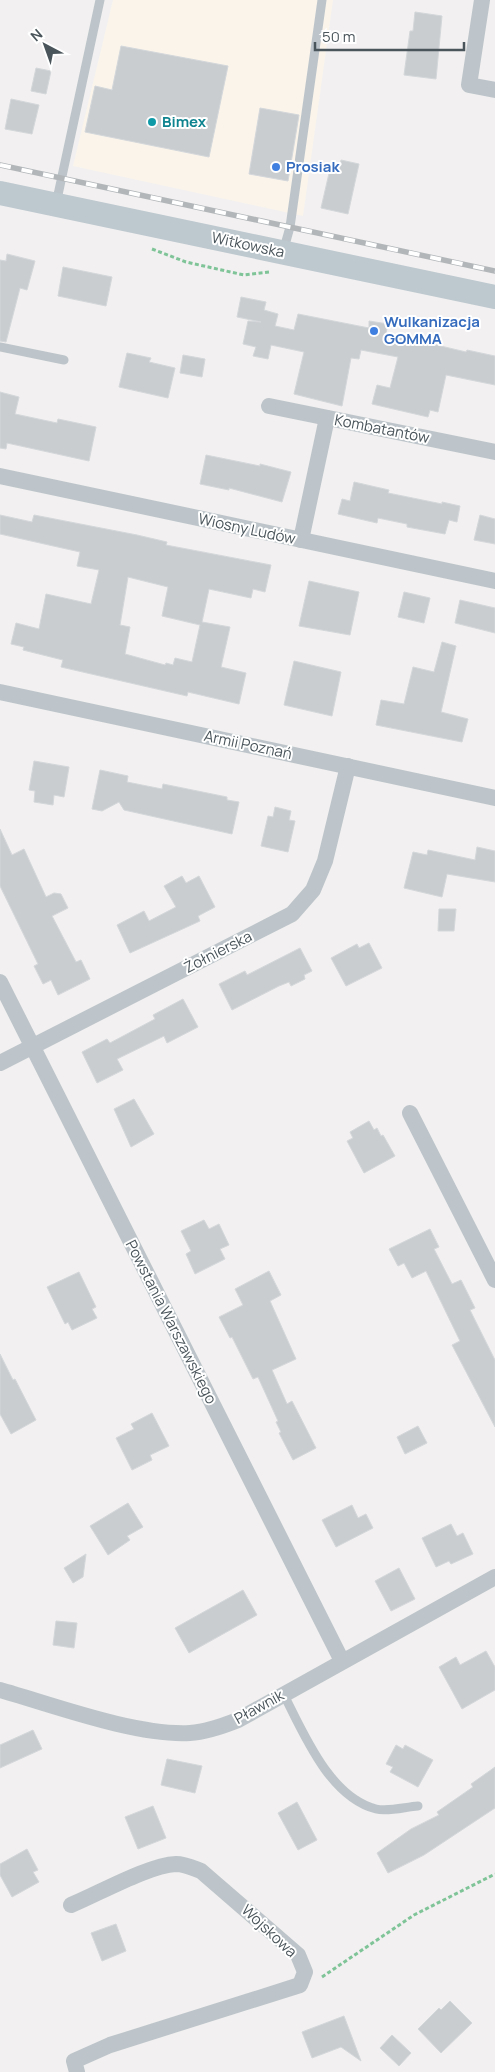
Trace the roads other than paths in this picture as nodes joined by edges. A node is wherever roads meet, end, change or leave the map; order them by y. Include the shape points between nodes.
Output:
1 (100, 0) edge
2 (322, 0) edge
3 (482, 0) edge
4 (495, 90) edge
5 (0, 193) edge
6 (55, 206) junction
7 (283, 252) junction
8 (495, 297) edge
9 (0, 347) edge
10 (64, 360) dead end
11 (269, 406) dead end
12 (327, 418) junction
13 (495, 452) edge
14 (0, 476) edge
15 (300, 540) junction
16 (495, 581) edge
17 (0, 692) edge
18 (348, 766) junction
19 (495, 798) edge
20 (0, 982) edge
21 (33, 1047) junction
22 (0, 1063) edge
23 (410, 1113) dead end
24 (495, 1280) edge
25 (495, 1577) edge
26 (342, 1661) junction
27 (0, 1690) edge
28 (283, 1693) junction
29 (418, 1806) dead end
30 (71, 1906) dead end
31 (77, 2072) edge

1 - 6 lane
2 - 7 lane via 290,227
3 - 4 street via 469,85
5 - 6 street, Witkowska
6 - 7 street, Witkowska
7 - 8 street, Witkowska
9 - 10 lane
11 - 12 street, Kombatantów
12 - 13 street, Kombatantów
12 - 15 street
14 - 15 street, Wiosny Ludów
15 - 16 street, Wiosny Ludów
17 - 18 street, Armii Poznań
18 - 19 street, Armii Poznań
18 - 21 street, Żołnierska via 325,861 313,890 292,914
20 - 21 street, Powstania Warszawskiego
21 - 22 street, Żołnierska
21 - 26 street, Powstania Warszawskiego
23 - 24 street
25 - 26 street, Pławnik
26 - 28 street, Pławnik
27 - 28 street, Pławnik via 119,1724 171,1733 191,1733 223,1726
28 - 29 lane via 333,1780 349,1796 377,1809
30 - 31 street, Wojskowa via 152,1870 175,1864 189,1866 201,1871 298,1955 305,1972 300,1985 110,2045 74,2062

